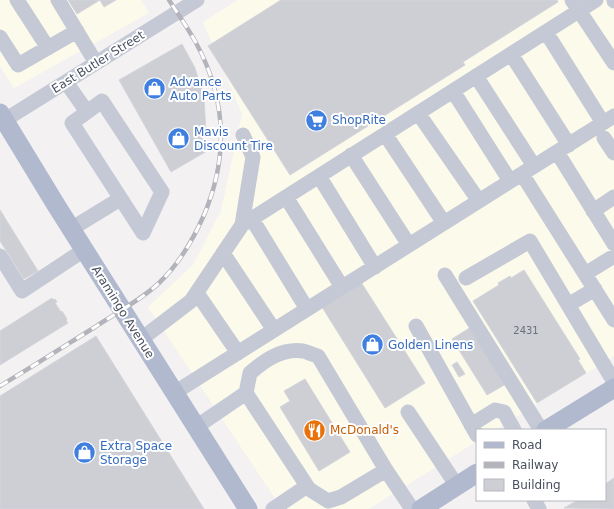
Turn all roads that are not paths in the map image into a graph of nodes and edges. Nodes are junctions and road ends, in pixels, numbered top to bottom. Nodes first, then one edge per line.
1 (17, 0) edge
2 (58, 0) edge
3 (197, 0) edge
4 (596, 0) edge
5 (575, 5) edge
6 (77, 32) junction
7 (546, 32) junction
8 (0, 37) edge
9 (48, 48) junction
10 (511, 54) junction
11 (96, 63) junction
12 (614, 63) edge
13 (476, 76) junction
14 (66, 82) junction
15 (453, 91) junction
16 (87, 112) junction
17 (418, 113) junction
18 (2, 119) edge
19 (609, 120) edge
20 (385, 134) junction
21 (243, 135) dead end
22 (604, 138) dead end
23 (563, 148) junction
24 (614, 153) edge
25 (352, 155) junction
26 (522, 174) junction
27 (319, 176) junction
28 (286, 197) junction
29 (614, 197) edge
30 (120, 199) junction
31 (479, 201) junction
32 (593, 210) junction
33 (247, 222) junction
34 (444, 223) junction
35 (71, 229) junction
36 (614, 244) edge
37 (409, 245) junction
38 (84, 250) junction
39 (223, 253) junction
40 (0, 256) edge
41 (614, 256) edge
42 (375, 267) junction
43 (585, 274) junction
44 (444, 275) dead end
45 (466, 278) dead end
46 (342, 287) junction
47 (595, 290) junction
48 (197, 293) junction
49 (568, 306) junction
50 (307, 309) junction
51 (614, 320) edge
52 (416, 326) dead end
53 (274, 330) junction
54 (140, 340) junction
55 (238, 352) junction
56 (614, 382) edge
57 (614, 388) edge
58 (174, 393) junction
59 (246, 393) junction
60 (408, 412) dead end
61 (196, 427) junction
62 (513, 429) edge
63 (540, 429) edge
64 (548, 429) edge
65 (474, 430) edge
66 (386, 470) junction
67 (476, 474) edge
68 (307, 486) junction
69 (457, 486) junction
70 (248, 509) edge
71 (273, 509) edge
72 (412, 509) edge
73 (421, 509) edge

1 - 9 street
2 - 6 street
3 - 11 street, East Butler Street
4 - 5 street
5 - 7 street
5 - 12 street
6 - 9 street
6 - 11 street
7 - 10 street
7 - 19 street
8 - 9 street
10 - 13 street
10 - 23 street
11 - 14 street, East Butler Street
13 - 15 street
13 - 26 street
14 - 16 street
14 - 18 street, East Butler Street
15 - 17 street
15 - 26 street
16 - 30 street
16 - 30 street
17 - 20 street
17 - 31 street
18 - 35 main road, Aramingo Avenue
19 - 23 street
20 - 25 street
20 - 34 street
21 - 33 street
22 - 24 street
23 - 26 street
23 - 32 street
25 - 27 street
25 - 37 street
26 - 31 street
26 - 43 street
27 - 28 street
27 - 42 street
28 - 33 street
28 - 46 street
29 - 32 street
30 - 35 street
31 - 34 street
32 - 36 street
33 - 39 street
33 - 50 street
34 - 37 street
35 - 38 main road, Aramingo Avenue
37 - 42 street
38 - 40 street
38 - 54 main road, Aramingo Avenue
39 - 48 street
39 - 53 street
41 - 43 street
42 - 46 street
43 - 47 street
44 - 63 street
45 - 49 street
46 - 50 street
47 - 49 street
47 - 51 street
48 - 54 street
48 - 55 street
49 - 56 street
50 - 53 street
52 - 65 street
53 - 55 street
54 - 58 main road, Aramingo Avenue
55 - 58 street
57 - 64 main road
58 - 61 main road, Aramingo Avenue
59 - 61 street
59 - 66 street
59 - 68 street
60 - 69 street
61 - 70 main road, Aramingo Avenue
62 - 65 street
66 - 68 street
66 - 72 street
67 - 69 main road
68 - 71 street
69 - 73 main road

